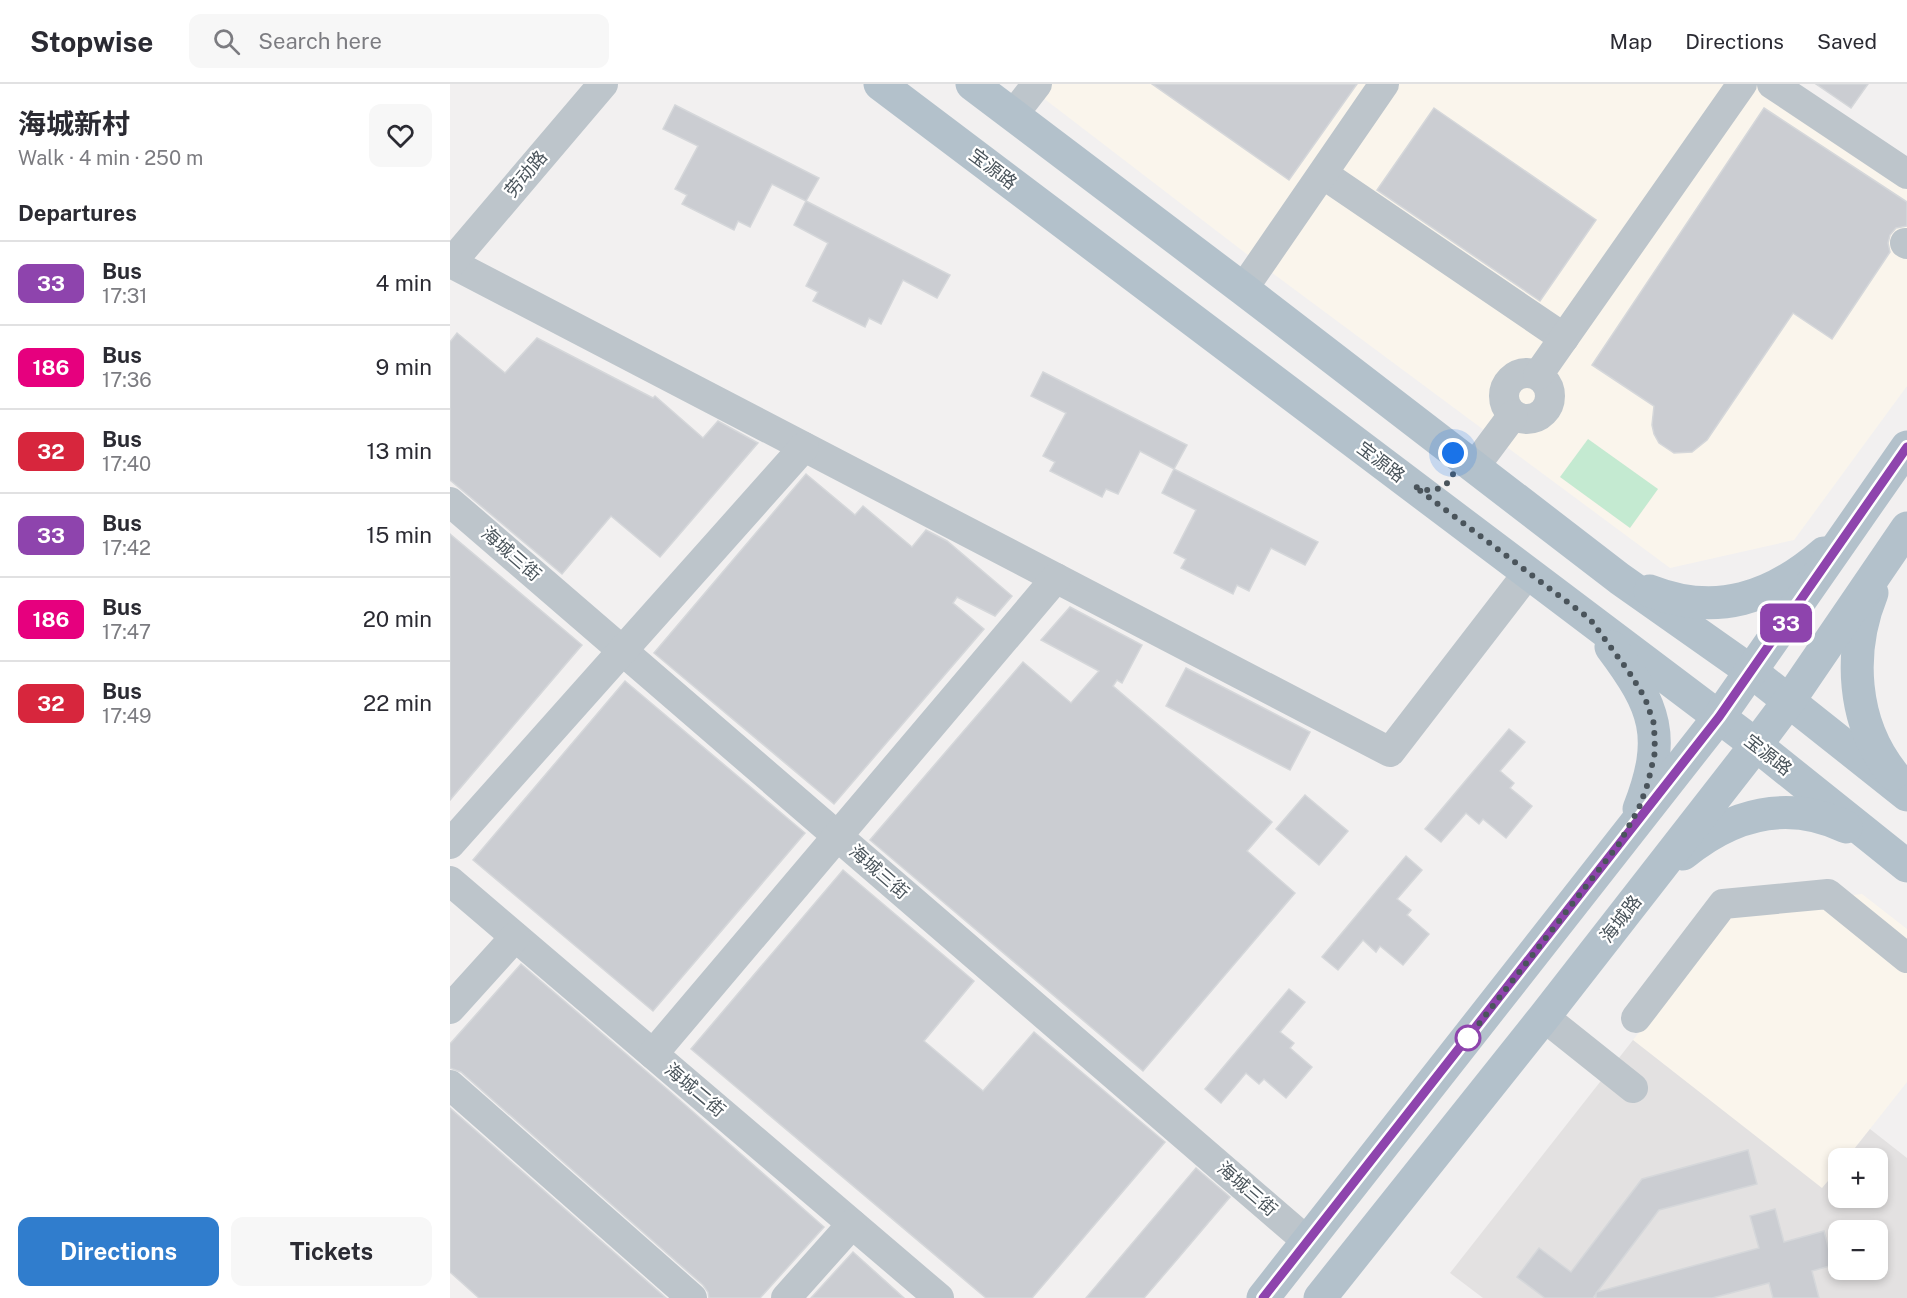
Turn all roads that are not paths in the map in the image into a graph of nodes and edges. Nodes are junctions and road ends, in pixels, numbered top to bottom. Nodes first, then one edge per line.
1 (603, 84) edge
2 (880, 84) edge
3 (972, 84) edge
4 (1037, 84) edge
5 (1384, 84) edge
6 (1742, 84) edge
7 (1777, 85) edge
8 (1013, 115) junction
9 (1323, 174) junction
10 (1907, 174) edge
11 (451, 263) edge
12 (1243, 289) junction
13 (1564, 338) junction
14 (1448, 445) junction
15 (804, 447) junction
16 (1907, 447) edge
17 (1476, 466) junction
18 (1414, 486) junction
19 (450, 502) edge
20 (1907, 528) edge
21 (1848, 532) junction
22 (1886, 559) junction
23 (1528, 573) junction
24 (1056, 578) junction
25 (1620, 579) junction
26 (1590, 619) junction
27 (623, 650) junction
28 (1752, 672) junction
29 (1789, 701) junction
30 (1719, 717) junction
31 (1756, 745) junction
32 (1907, 793) edge
33 (838, 836) junction
34 (1877, 842) junction
35 (450, 844) edge
36 (1619, 844) junction
37 (1907, 866) edge
38 (1651, 880) junction
39 (450, 881) edge
40 (515, 936) junction
41 (1907, 958) edge
42 (450, 1009) edge
43 (1544, 1017) junction
44 (1636, 1018) dead end
45 (653, 1054) junction
46 (450, 1085) edge
47 (1633, 1088) dead end
48 (852, 1224) junction
49 (1308, 1242) junction
50 (692, 1298) edge
51 (786, 1298) edge
52 (939, 1298) edge
53 (1263, 1298) edge
54 (1320, 1298) edge

1 - 11 street, 劳动路
2 - 18 main road, 宝源路
3 - 8 main road
4 - 8 street
5 - 9 street
6 - 13 street
7 - 10 street
8 - 12 main road
9 - 12 street
9 - 13 street
11 - 15 street
12 - 14 main road
13 - 17 street
14 - 17 main road
14 - 18 main road
15 - 24 street
15 - 27 street
16 - 21 main road
17 - 25 main road
18 - 23 main road, 宝源路
19 - 27 street, 海城三街
20 - 22 main road, 海城路
21 - 25 main road
21 - 28 main road
22 - 29 main road, 海城路
22 - 32 main road
23 - 24 street
23 - 26 main road, 宝源路
24 - 33 street
25 - 28 main road
26 - 30 main road, 宝源路
26 - 36 main road
27 - 33 street, 海城三街
27 - 35 street
28 - 29 main road
28 - 30 main road
29 - 31 main road, 海城路
29 - 32 main road
30 - 31 main road, 宝源路
30 - 36 main road
31 - 34 main road, 宝源路
31 - 38 main road, 海城路
33 - 45 street
33 - 49 street, 海城三街
34 - 37 main road, 宝源路
34 - 38 main road
36 - 49 main road
38 - 43 main road, 海城路
39 - 40 street, 海城二街
40 - 42 street
40 - 45 street, 海城二街
41 - 44 street
43 - 47 street
43 - 54 main road, 海城路
45 - 48 street, 海城二街
46 - 50 street
48 - 51 street
48 - 52 street, 海城二街
49 - 53 main road

